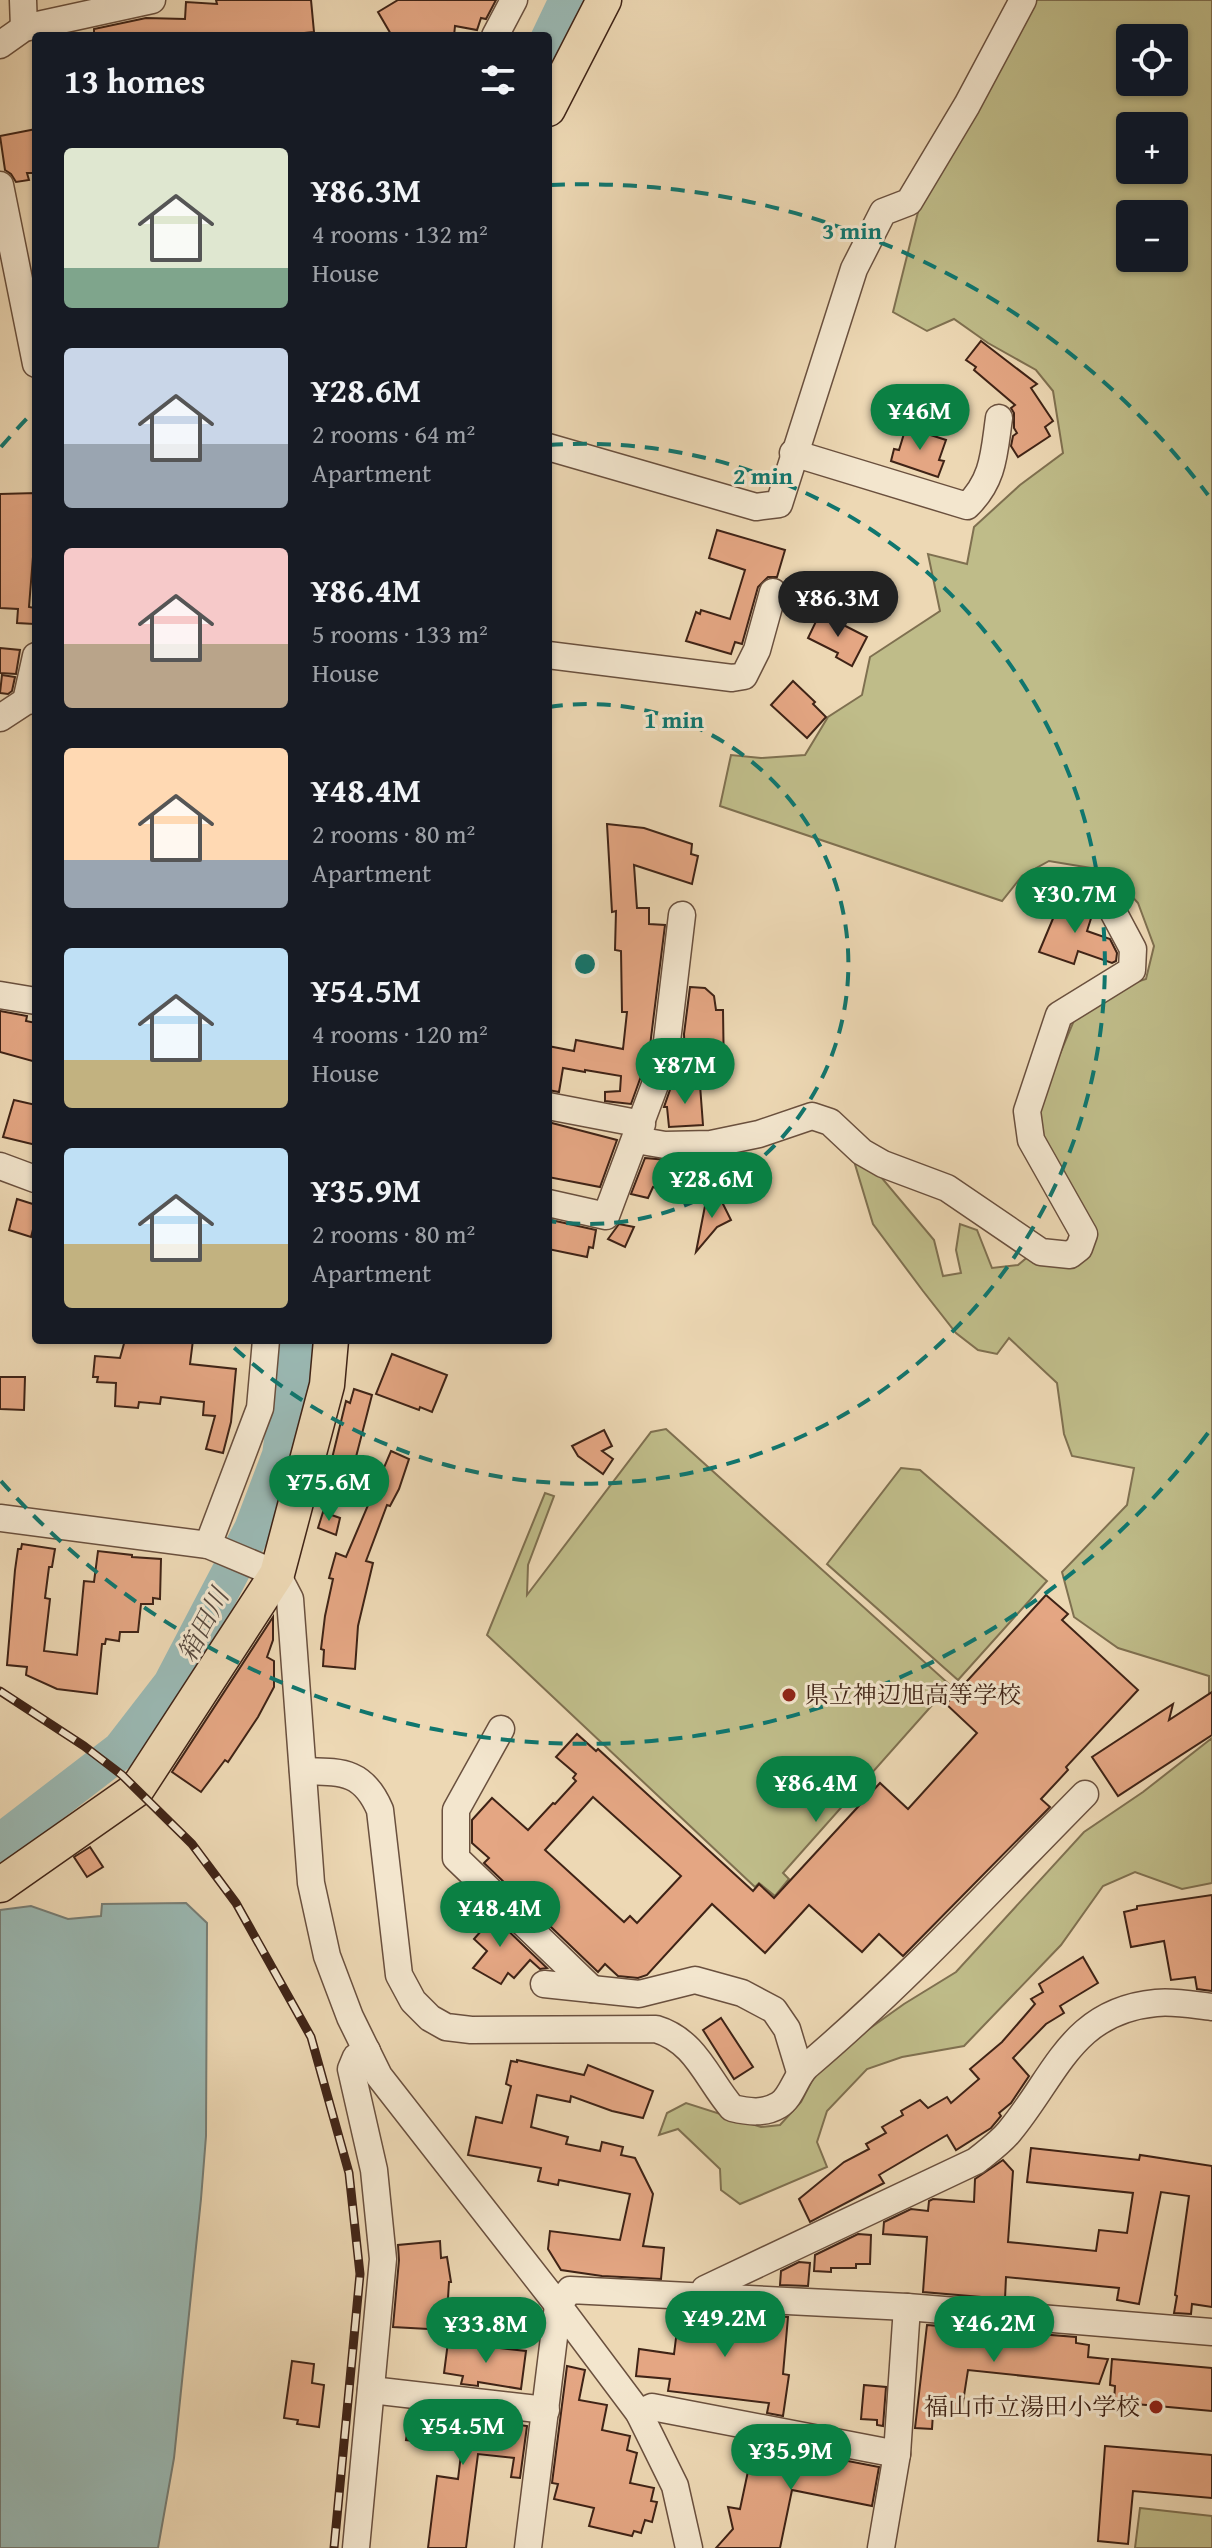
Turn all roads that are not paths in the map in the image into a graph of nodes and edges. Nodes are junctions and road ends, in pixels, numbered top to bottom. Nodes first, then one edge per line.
1 (23, 0) edge
2 (152, 0) edge
3 (514, 0) edge
4 (604, 0) edge
5 (1023, 0) edge
6 (24, 28) junction
7 (497, 32) edge
8 (0, 45) edge
9 (552, 101) edge
10 (0, 185) edge
11 (32, 344) edge
12 (999, 418) dead end
13 (552, 448) edge
14 (793, 453) junction
15 (773, 592) dead end
16 (552, 656) edge
17 (31, 701) edge
18 (0, 718) edge
19 (1109, 904) dead end
20 (682, 915) dead end
21 (0, 995) edge
22 (32, 1000) edge
23 (552, 1107) edge
24 (639, 1132) junction
25 (0, 1166) edge
26 (32, 1178) edge
27 (552, 1204) edge
28 (266, 1344) edge
29 (331, 1344) edge
30 (0, 1518) edge
31 (212, 1546) junction
32 (273, 1571) junction
33 (501, 1729) dead end
34 (303, 1771) junction
35 (1085, 1794) dead end
36 (0, 1885) edge
37 (544, 1984) dead end
38 (592, 1989) junction
39 (1212, 2007) edge
40 (367, 2051) junction
41 (800, 2072) junction
42 (704, 2295) junction
43 (558, 2305) junction
44 (907, 2307) junction
45 (1212, 2332) edge
46 (371, 2390) junction
47 (546, 2410) junction
48 (639, 2413) junction
49 (897, 2454) junction
50 (356, 2548) edge
51 (528, 2548) edge
52 (689, 2548) edge
53 (881, 2548) edge

1 - 6 street
2 - 6 street
3 - 7 street
4 - 9 main road
5 - 14 street
6 - 8 street
10 - 11 street
12 - 14 street
13 - 14 street
15 - 16 street
17 - 18 street
19 - 24 street
20 - 24 street
21 - 22 street
23 - 24 street
24 - 27 street
25 - 26 street
28 - 31 street
29 - 32 main road
30 - 31 street
31 - 32 street
32 - 34 street
32 - 36 main road
33 - 38 street
34 - 40 street
34 - 41 street
35 - 41 street
37 - 38 street
38 - 41 street
39 - 42 street
40 - 43 street
40 - 46 street
42 - 43 street
42 - 44 street
43 - 47 street
43 - 48 street
44 - 45 street
44 - 49 street
46 - 47 street
46 - 50 street
47 - 51 street
48 - 49 street
48 - 52 street
49 - 53 street

